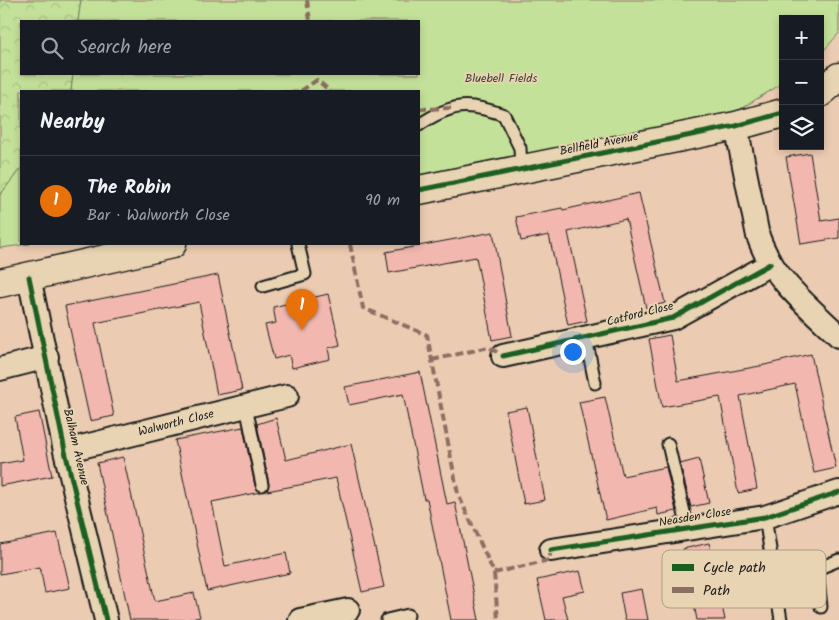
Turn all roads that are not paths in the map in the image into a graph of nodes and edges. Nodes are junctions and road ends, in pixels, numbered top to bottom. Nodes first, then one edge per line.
1 (839, 77) edge
2 (824, 90) edge
3 (779, 113) edge
4 (420, 124) edge
5 (736, 126) junction
6 (521, 169) junction
7 (420, 190) edge
8 (168, 245) edge
9 (298, 245) edge
10 (770, 264) junction
11 (29, 277) junction
12 (0, 283) edge
13 (263, 286) dead end
14 (836, 328) edge
15 (586, 338) junction
16 (503, 356) dead end
17 (47, 358) junction
18 (0, 369) edge
19 (595, 383) dead end
20 (287, 396) dead end
21 (246, 406) junction
22 (668, 444) dead end
23 (65, 451) junction
24 (262, 485) dead end
25 (839, 492) edge
26 (765, 517) junction
27 (688, 528) junction
28 (551, 550) dead end
29 (770, 550) edge
30 (839, 560) edge
31 (826, 565) edge
32 (334, 615) edge
33 (408, 615) dead end
34 (106, 620) edge
35 (300, 620) edge
36 (388, 620) edge

1 - 2 street
3 - 5 street, Bellfield Avenue
4 - 6 lane
5 - 6 street, Bellfield Avenue
5 - 10 street
6 - 7 street, Bellfield Avenue
8 - 11 street
9 - 13 lane
10 - 14 street
10 - 15 street, Catford Close
11 - 12 street
11 - 17 street, Balham Avenue
15 - 16 street, Catford Close
15 - 19 lane
17 - 18 street
17 - 23 street, Balham Avenue
20 - 21 street, Walworth Close
21 - 23 street, Walworth Close
21 - 24 lane
22 - 27 lane
23 - 34 street, Balham Avenue
25 - 26 street, Neasden Close
26 - 27 street, Neasden Close
26 - 29 lane
27 - 28 street, Neasden Close
30 - 31 lane
32 - 35 street
33 - 36 lane

